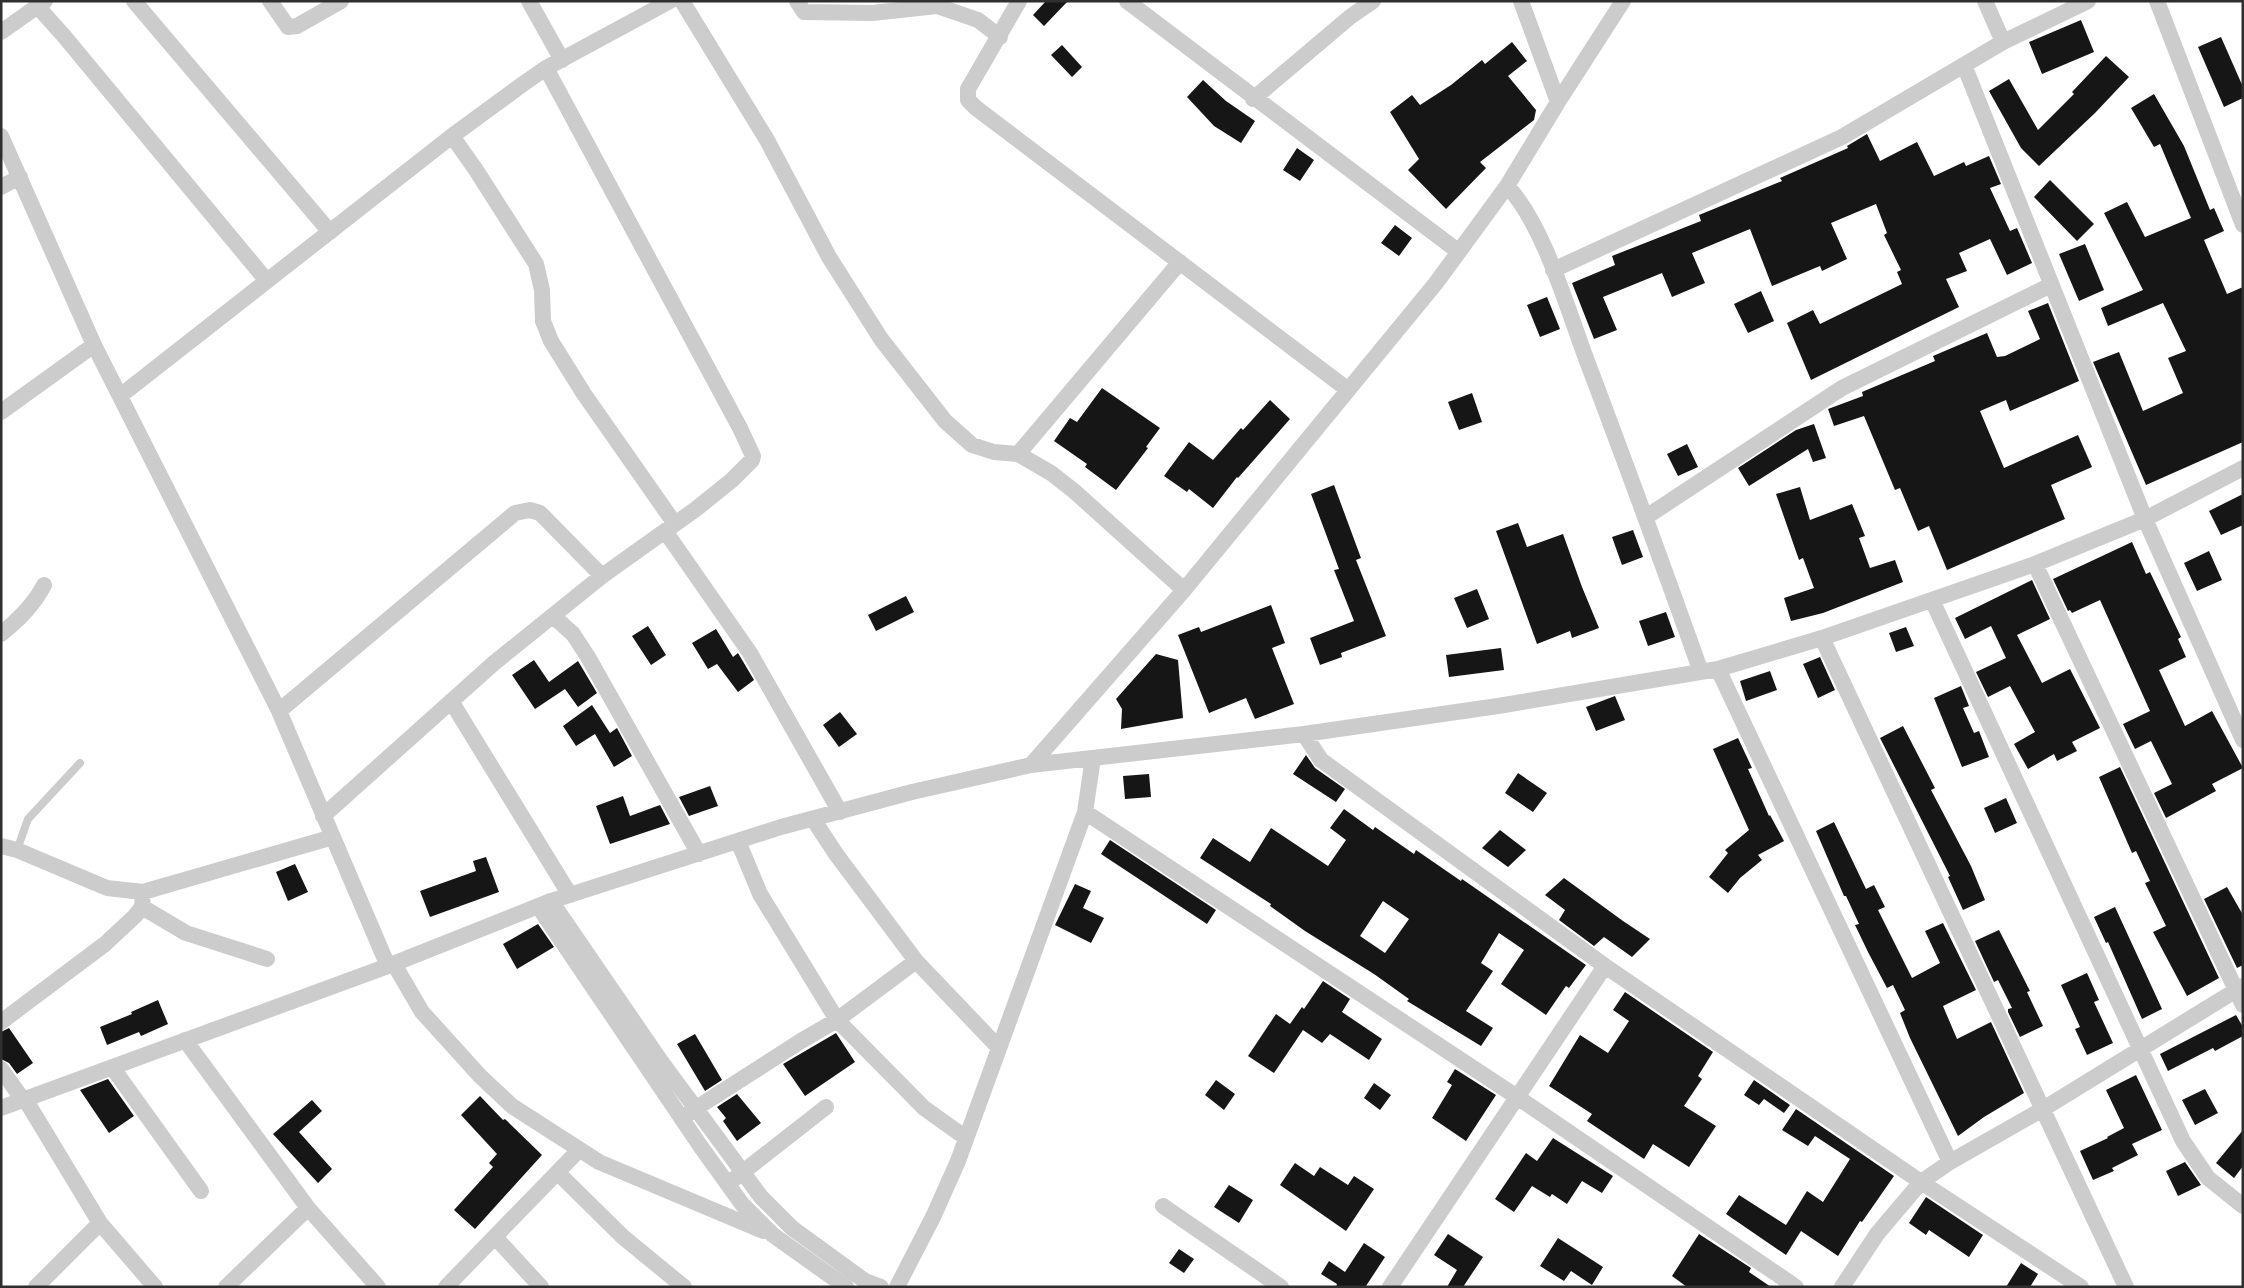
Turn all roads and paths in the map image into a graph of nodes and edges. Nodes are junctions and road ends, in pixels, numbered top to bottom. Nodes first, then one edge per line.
1 (134, 1) edge
2 (270, 1) edge
3 (341, 1) edge
4 (529, 1) edge
5 (670, 1) edge
6 (682, 1) edge
7 (797, 1) edge
8 (1019, 1) edge
9 (1127, 1) edge
10 (1373, 1) edge
11 (1521, 1) edge
12 (1623, 1) edge
13 (1985, 1) edge
14 (2088, 1) edge
15 (2157, 1) edge
16 (41, 4) edge
17 (1, 32) edge
18 (1000, 36) junction
19 (2003, 42) junction
20 (562, 60) junction
21 (1964, 64) junction
22 (546, 68) junction
23 (1253, 99) junction
24 (1558, 102) junction
25 (1, 136) edge
26 (452, 136) junction
27 (20, 178) junction
28 (1507, 186) junction
29 (1, 188) edge
30 (2243, 225) edge
31 (330, 232) junction
32 (1459, 252) junction
33 (1180, 262) junction
34 (1554, 270) junction
35 (267, 281) junction
36 (2051, 285) junction
37 (94, 345) junction
38 (1347, 389) junction
39 (120, 396) junction
40 (1, 412) edge
41 (1018, 454) junction
42 (2242, 469) edge
43 (1646, 517) junction
44 (2145, 519) junction
45 (670, 528) junction
46 (2035, 564) junction
47 (602, 576) junction
48 (44, 585) dead end
49 (1184, 590) junction
50 (1932, 600) junction
51 (553, 616) junction
52 (1, 634) edge
53 (1822, 638) junction
54 (1718, 669) junction
55 (1701, 672) junction
56 (451, 702) junction
57 (280, 711) junction
58 (1304, 734) junction
59 (2243, 740) edge
60 (1092, 758) junction
61 (80, 763) dead end
62 (1031, 766) junction
63 (840, 812) junction
64 (1086, 812) junction
65 (323, 816) junction
66 (813, 819) junction
67 (332, 837) junction
68 (738, 841) junction
69 (1, 846) edge
70 (17, 850) junction
71 (699, 854) junction
72 (570, 895) junction
73 (143, 899) junction
74 (545, 903) junction
75 (266, 959) dead end
76 (916, 961) junction
77 (391, 965) junction
78 (1605, 966) junction
79 (2241, 994) edge
80 (837, 1020) junction
81 (1, 1022) edge
82 (185, 1040) junction
83 (999, 1048) junction
84 (2139, 1049) junction
85 (112, 1068) junction
86 (1, 1069) edge
87 (1517, 1097) junction
88 (24, 1100) junction
89 (826, 1107) dead end
90 (1, 1108) edge
91 (695, 1109) junction
92 (2043, 1109) junction
93 (681, 1118) junction
94 (966, 1138) junction
95 (579, 1150) junction
96 (1950, 1162) junction
97 (558, 1173) junction
98 (742, 1174) junction
99 (1922, 1182) junction
100 (728, 1184) junction
101 (201, 1191) dead end
102 (1163, 1206) dead end
103 (2243, 1206) edge
104 (308, 1208) junction
105 (100, 1223) junction
106 (773, 1235) junction
107 (495, 1237) junction
108 (862, 1284) edge
109 (36, 1287) edge
110 (156, 1287) edge
111 (226, 1287) edge
112 (378, 1287) edge
113 (446, 1287) edge
114 (541, 1287) edge
115 (684, 1287) edge
116 (846, 1287) edge
117 (881, 1287) edge
118 (897, 1287) edge
119 (1281, 1287) edge
120 (1390, 1287) edge
121 (1796, 1287) edge
122 (1842, 1287) edge
123 (2081, 1287) edge
124 (2126, 1287) edge

1 - 31 street
2 - 3 street
4 - 20 street
5 - 20 street
6 - 41 street
7 - 18 street
8 - 18 street
9 - 23 street
10 - 23 street
11 - 24 street
12 - 24 street
13 - 19 street
14 - 19 street
15 - 30 street
16 - 17 street
16 - 35 street
18 - 33 street
19 - 21 street
20 - 22 street
21 - 34 street
21 - 36 street
22 - 26 street
22 - 45 street
23 - 32 street
24 - 28 street
25 - 27 street
26 - 31 street
26 - 45 street
27 - 29 street
27 - 37 street
28 - 32 street
28 - 34 street
31 - 35 street
32 - 38 street
33 - 38 street
33 - 41 street
34 - 43 street
35 - 39 street
36 - 43 street
36 - 44 street
37 - 39 street
37 - 40 street
38 - 49 street
39 - 57 street
41 - 49 street
42 - 44 street
43 - 55 street
44 - 46 street
44 - 59 street
45 - 47 street
45 - 63 street
46 - 50 street
46 - 79 street
47 - 51 street
47 - 57 street
48 - 52 street
49 - 62 street
50 - 53 street
50 - 84 street
51 - 56 street
51 - 71 street
53 - 54 street
53 - 92 street
54 - 55 street
54 - 96 street
55 - 58 street
56 - 65 street
56 - 72 street
57 - 65 street
58 - 60 street
58 - 78 street
60 - 62 street
60 - 64 street
61 - 70 lane
62 - 63 street
63 - 66 street
64 - 83 street
64 - 87 street
65 - 67 street
66 - 68 street
66 - 76 street
67 - 73 street
67 - 77 street
68 - 71 street
68 - 80 street
69 - 70 street
70 - 73 street
71 - 72 street
72 - 74 street
73 - 75 street
73 - 81 street
74 - 77 street
74 - 91 street
74 - 93 street
76 - 80 street
76 - 83 street
77 - 82 street
77 - 95 street
78 - 87 street
78 - 99 street
79 - 84 street
80 - 91 street
80 - 94 street
82 - 85 street
82 - 104 street
83 - 94 street
84 - 92 street
84 - 103 street
85 - 88 street
85 - 101 street
86 - 88 street
87 - 120 street
87 - 121 street
88 - 90 street
88 - 105 street
89 - 98 street
91 - 93 street
91 - 98 street
92 - 96 street
92 - 124 street
93 - 100 street
94 - 118 street
95 - 97 street
95 - 106 street
96 - 99 street
97 - 107 street
97 - 115 street
98 - 100 street
98 - 108 street
99 - 122 street
99 - 123 street
100 - 106 street
102 - 119 street
104 - 111 street
104 - 112 street
105 - 109 street
105 - 110 street
106 - 116 street
107 - 113 street
107 - 114 street
108 - 117 street

